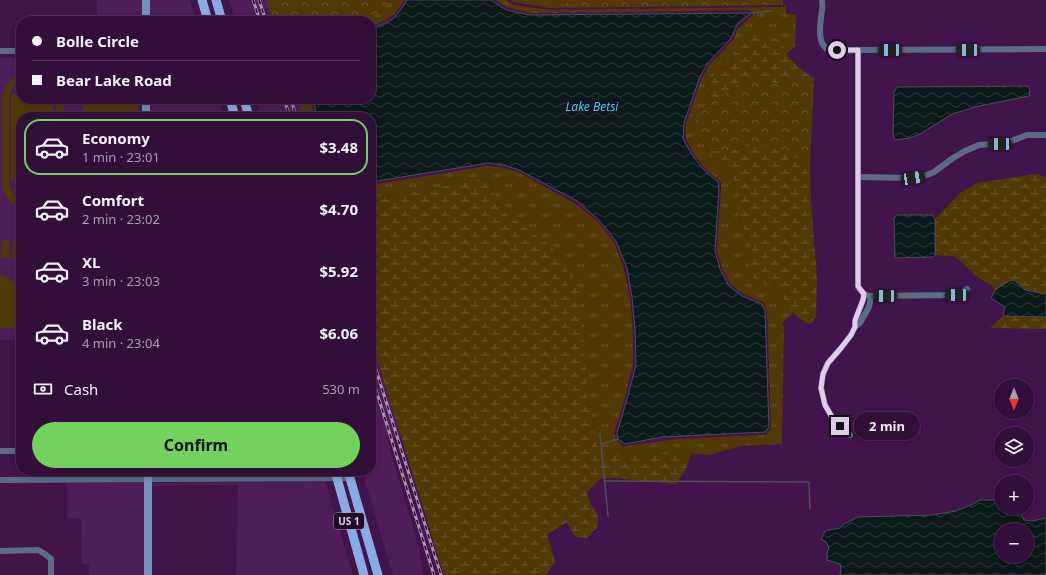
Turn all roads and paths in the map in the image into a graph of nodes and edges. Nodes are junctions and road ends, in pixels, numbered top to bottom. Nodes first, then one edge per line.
1 (146, 0) edge
2 (202, 0) edge
3 (216, 0) edge
4 (822, 0) edge
5 (146, 16) edge
6 (207, 16) edge
7 (221, 16) edge
8 (1046, 49) edge
9 (858, 50) junction
10 (0, 51) edge
11 (16, 51) edge
12 (1046, 135) edge
13 (858, 177) junction
14 (967, 289) dead end
15 (864, 294) junction
16 (871, 296) junction
17 (855, 327) junction
18 (850, 435) dead end
19 (0, 451) edge
20 (16, 451) edge
21 (148, 476) edge
22 (273, 476) edge
23 (337, 476) edge
24 (350, 476) edge
25 (0, 480) edge
26 (148, 480) junction
27 (0, 551) edge
28 (51, 575) edge
29 (148, 575) edge
30 (364, 575) edge
31 (378, 575) edge

1 - 5 street
2 - 6 main road
3 - 7 main road
4 - 9 street
8 - 9 street
9 - 13 street
10 - 11 street
12 - 13 street
13 - 15 street
14 - 16 street
15 - 16 street
15 - 17 street
16 - 17 street
17 - 18 street
19 - 20 street
21 - 26 street
22 - 26 street
23 - 30 main road, US 1
24 - 31 main road, US 1
25 - 26 street
26 - 29 street
27 - 28 street

